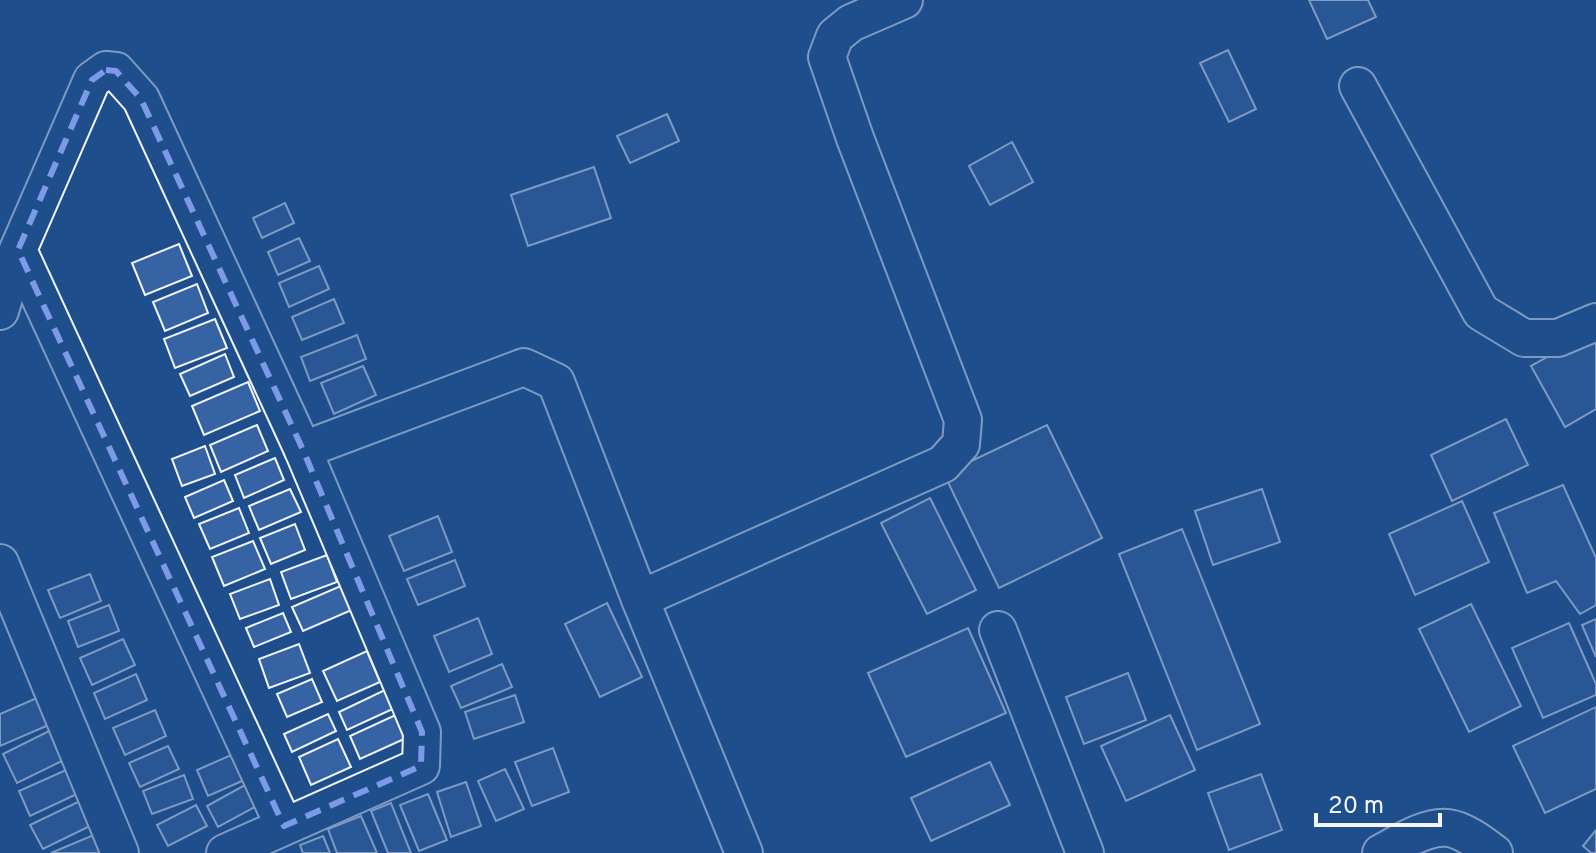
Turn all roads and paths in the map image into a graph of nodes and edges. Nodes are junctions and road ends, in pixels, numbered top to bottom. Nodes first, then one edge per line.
1 (904, 0) edge
2 (1358, 86) dead end
3 (18, 250) junction
4 (0, 311) edge
5 (1596, 322) edge
6 (303, 450) junction
7 (0, 563) edge
8 (640, 599) junction
9 (998, 630) dead end
10 (284, 826) junction
11 (120, 853) edge
12 (225, 853) edge
13 (744, 853) edge
14 (1085, 853) edge
15 (1381, 853) edge
16 (1494, 853) edge

1 - 8 street
2 - 5 street
3 - 4 street
3 - 6 street
3 - 10 street
6 - 8 street
6 - 10 street
7 - 11 street
8 - 13 street
9 - 14 street
10 - 12 street
15 - 16 street

